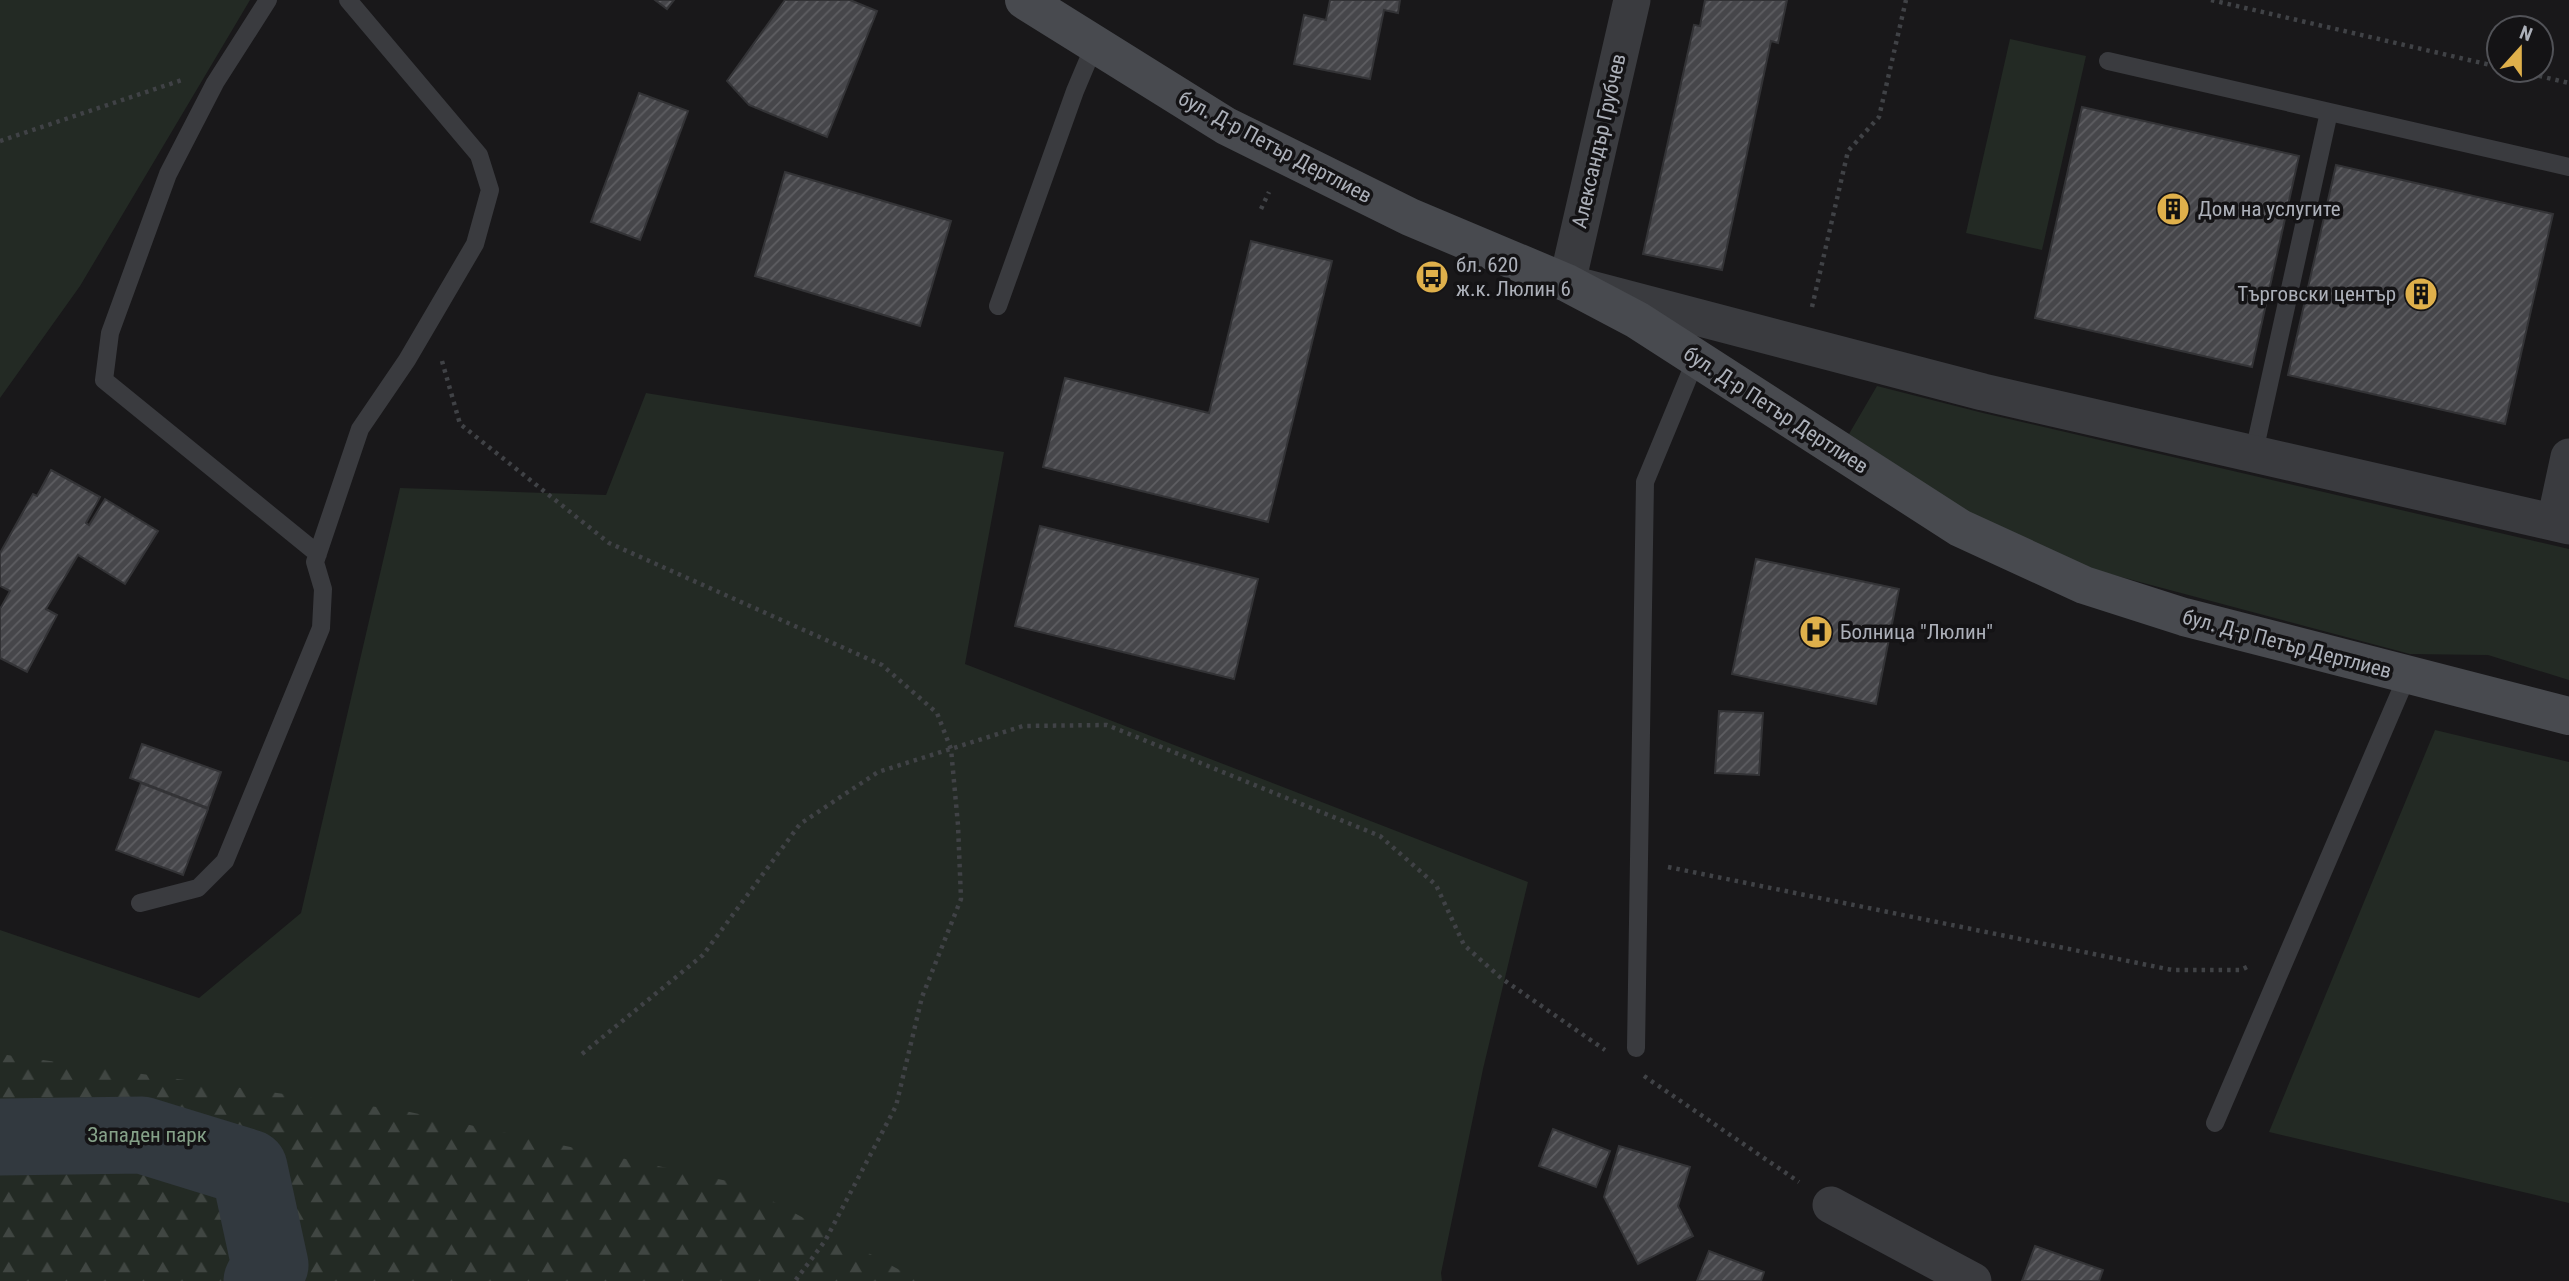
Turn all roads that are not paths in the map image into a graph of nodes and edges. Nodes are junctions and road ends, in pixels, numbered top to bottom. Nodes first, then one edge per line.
1 (268, 0) edge
2 (348, 0) edge
3 (1024, 0) edge
4 (1632, 0) edge
5 (1094, 46) junction
6 (2108, 61) dead end
7 (2329, 112) junction
8 (2569, 167) edge
9 (1567, 283) junction
10 (998, 306) dead end
11 (1696, 359) junction
12 (2254, 452) junction
13 (2569, 457) edge
14 (2562, 524) edge
15 (318, 554) junction
16 (2407, 676) junction
17 (2569, 716) edge
18 (140, 903) dead end
19 (1636, 1048) dead end
20 (2216, 1123) dead end
21 (1831, 1205) road end
22 (1973, 1281) edge

1 - 15 lane
2 - 15 lane
3 - 5 main road, бул. Д-р Петър Дертлиев
4 - 9 street, Александър Грубчев
5 - 9 main road, бул. Д-р Петър Дертлиев
5 - 10 lane
6 - 7 lane
7 - 8 lane
7 - 12 lane
9 - 11 main road, бул. Д-р Петър Дертлиев
9 - 12 street
11 - 16 main road, бул. Д-р Петър Дертлиев
11 - 19 lane
12 - 14 street
13 - 14 street
15 - 18 lane
16 - 17 main road, бул. Д-р Петър Дертлиев
16 - 20 lane
21 - 22 street

